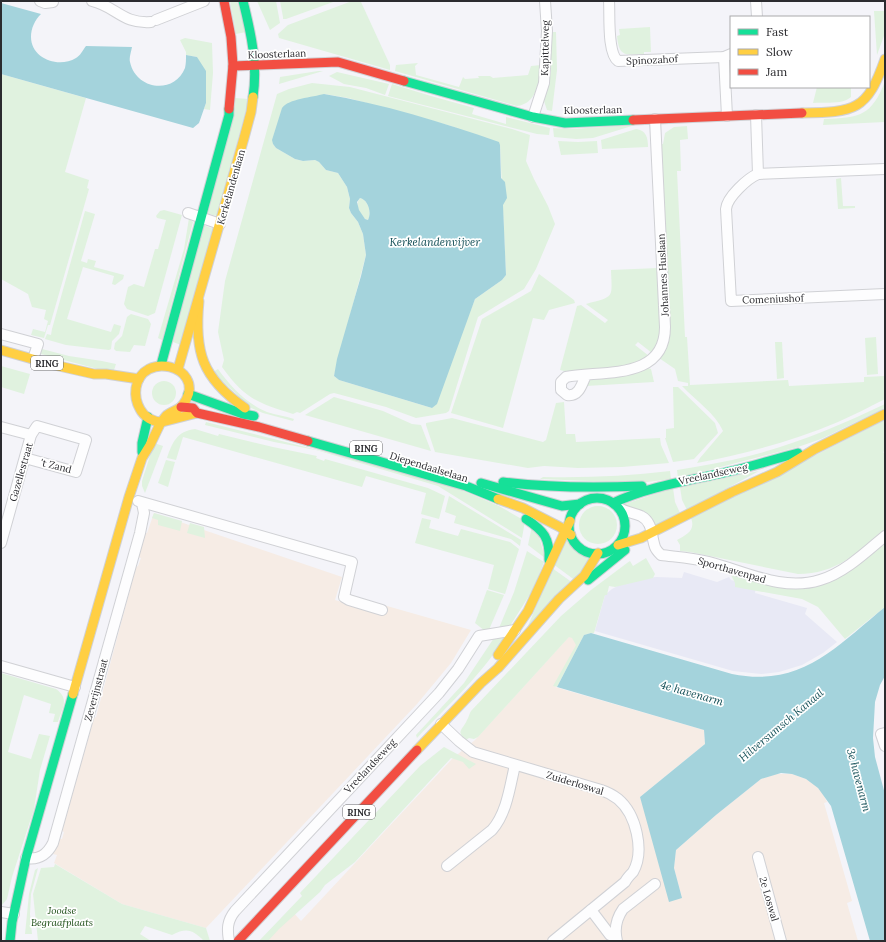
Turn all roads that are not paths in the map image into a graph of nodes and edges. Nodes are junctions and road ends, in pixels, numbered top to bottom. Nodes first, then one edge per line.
1 (40, 1) edge
2 (58, 1) edge
3 (92, 1) edge
4 (204, 1) edge
5 (224, 1) edge
6 (243, 1) edge
7 (545, 1) edge
8 (610, 1) edge
9 (756, 1) edge
10 (757, 16) edge
11 (728, 56) edge
12 (885, 59) edge
13 (233, 66) junction
14 (255, 66) junction
15 (756, 115) junction
16 (727, 116) junction
17 (533, 117) junction
18 (655, 119) junction
19 (885, 169) edge
20 (758, 174) junction
21 (188, 213) dead end
22 (201, 217) junction
23 (220, 224) junction
24 (885, 294) edge
25 (199, 300) junction
26 (1, 334) edge
27 (1, 350) edge
28 (33, 359) junction
29 (161, 365) junction
30 (178, 369) junction
31 (94, 374) junction
32 (586, 375) dead end
33 (138, 380) junction
34 (115, 384) dead end
35 (131, 391) junction
36 (188, 394) junction
37 (144, 397) junction
38 (181, 407) junction
39 (197, 413) junction
40 (885, 414) edge
41 (148, 417) junction
42 (164, 418) junction
43 (37, 426) joint
44 (1, 427) edge
45 (31, 435) junction
46 (363, 447) dead end
47 (815, 449) junction
48 (25, 458) junction
49 (142, 458) junction
50 (474, 480) junction
51 (655, 486) junction
52 (129, 497) junction
53 (499, 500) junction
54 (142, 503) junction
55 (580, 504) junction
56 (616, 506) junction
57 (568, 532) junction
58 (653, 532) junction
59 (885, 536) edge
60 (641, 538) junction
61 (1, 543) edge
62 (618, 545) junction
63 (658, 552) junction
64 (598, 554) junction
65 (548, 563) junction
66 (382, 610) dead end
67 (549, 611) junction
68 (515, 630) junction
69 (1, 666) edge
70 (481, 683) junction
71 (75, 687) junction
72 (441, 724) junction
73 (885, 733) edge
74 (885, 746) edge
75 (515, 765) junction
76 (758, 857) dead end
77 (26, 858) junction
78 (447, 866) dead end
79 (655, 884) dead end
80 (591, 910) junction
81 (1, 912) edge
82 (14, 914) junction
83 (617, 939) edge
84 (10, 941) edge
85 (229, 941) edge
86 (238, 941) edge
87 (553, 941) edge
88 (781, 941) edge

1 - 2 street
3 - 4 street
5 - 13 main road, Kerkelandenlaan
6 - 14 main road, Kerkelandenlaan
7 - 17 street, Kapittelweg
8 - 11 street, Spinozahof
9 - 10 street
11 - 16 street, Spinozahof
12 - 15 main road, Kloosterlaan
13 - 14 main road, Kloosterlaan
13 - 22 main road, Kerkelandenlaan
14 - 17 main road, Kloosterlaan
14 - 23 main road, Kerkelandenlaan
15 - 16 main road, Kloosterlaan
15 - 20 street
16 - 18 main road, Kloosterlaan
17 - 18 main road, Kloosterlaan
18 - 32 street, Johannes Huslaan
19 - 20 street
20 - 24 street, Comeniushof
21 - 22 street
22 - 23 street
22 - 29 main road, Kerkelandenlaan
23 - 25 main road, Kerkelandenlaan
25 - 30 main road, Kerkelandenlaan
25 - 36 main road
26 - 28 street
27 - 28 main road, RING
28 - 31 main road, RING
29 - 30 main road
29 - 33 main road
29 - 37 main road
30 - 36 main road
31 - 33 main road, RING
31 - 34 main road, RING
33 - 35 main road
35 - 37 main road
35 - 41 main road
36 - 38 main road
37 - 42 main road
38 - 39 main road, Diependaalselaan / RING
38 - 42 main road
39 - 42 main road, Diependaalselaan / RING
39 - 53 main road, Diependaalselaan / RING
40 - 47 main road, Vreelandseweg
41 - 42 main road
41 - 49 main road, Zeverijnstraat
42 - 49 main road, Zeverijnstraat
43 - 45 street, Gazellestraat
43 - 48 street, 't Zand
44 - 45 street
45 - 48 street, Gazellestraat
46 - 50 main road, Diependaalselaan / RING
47 - 51 main road, Vreelandseweg
47 - 58 main road, Vreelandseweg
48 - 61 street, Gazellestraat
49 - 52 main road, Zeverijnstraat
50 - 51 main road
50 - 55 main road, Diependaalselaan / RING
51 - 56 main road, Vreelandseweg
52 - 54 street
52 - 71 main road, Zeverijnstraat
53 - 57 main road, Diependaalselaan / RING
53 - 65 main road, RING
54 - 66 street
54 - 77 street, Zeverijnstraat
55 - 56 main road, RING
55 - 57 main road, RING
56 - 58 street
56 - 62 main road
57 - 64 main road, RING
57 - 65 main road, RING
58 - 60 main road, Vreelandseweg
58 - 63 street
59 - 63 street, Sporthavenpad
60 - 62 main road, Vreelandseweg
60 - 63 street
60 - 67 main road
62 - 64 main road, Vreelandseweg
64 - 67 main road, RING
65 - 68 main road, RING
67 - 70 main road, RING
68 - 70 main road, RING
68 - 85 street, Vreelandseweg
69 - 71 street
70 - 72 main road, RING
71 - 77 main road, Zeverijnstraat
72 - 75 street, Zuiderloswal
72 - 86 main road, RING
73 - 74 street
75 - 78 street
75 - 80 street, Zuiderloswal
76 - 88 street, 2e Loswal
77 - 82 main road, Zeverijnstraat
79 - 83 street
80 - 83 street
80 - 87 street
81 - 82 street
82 - 84 main road, Zeverijnstraat

